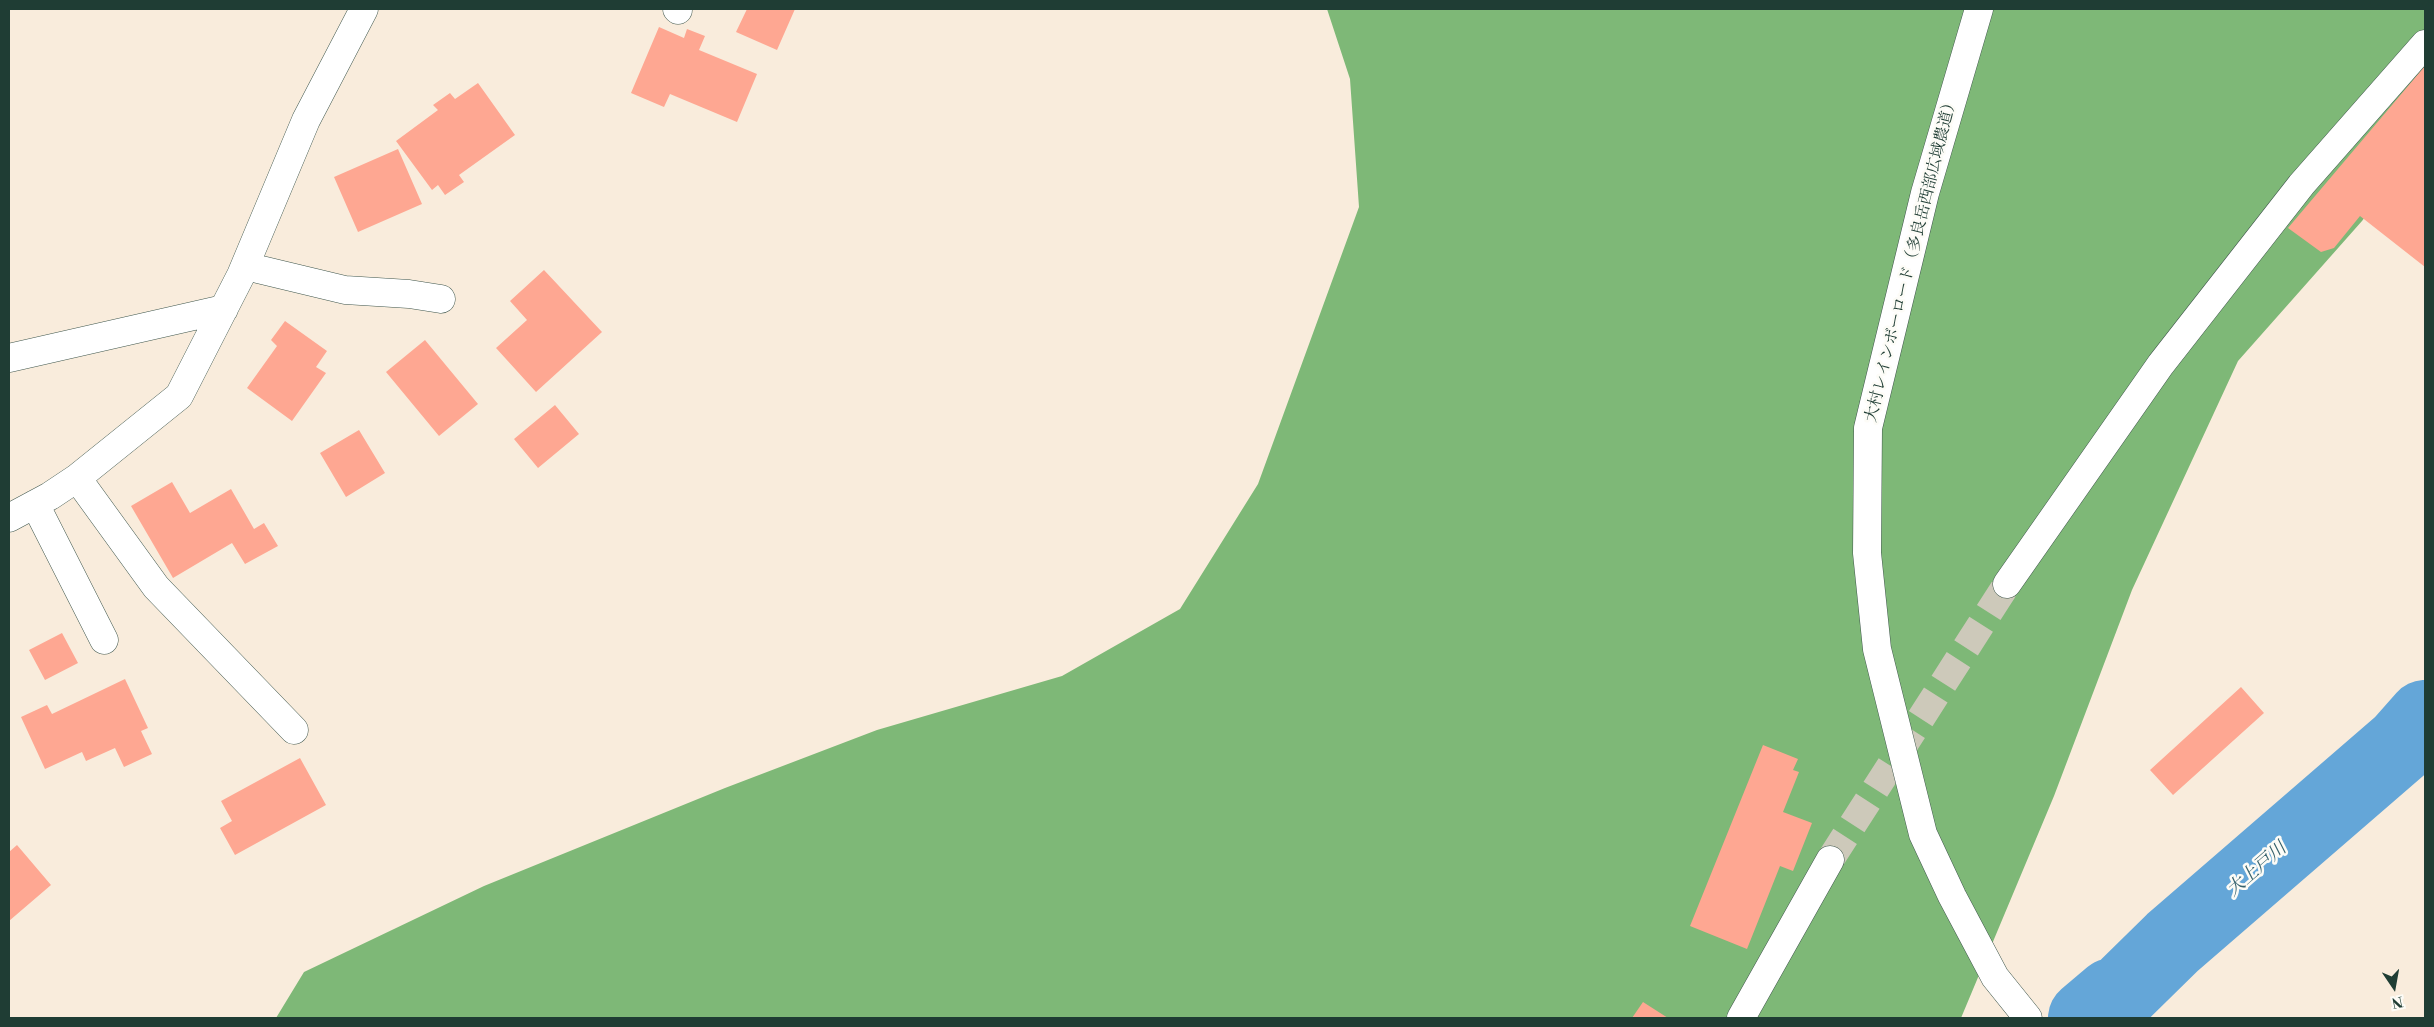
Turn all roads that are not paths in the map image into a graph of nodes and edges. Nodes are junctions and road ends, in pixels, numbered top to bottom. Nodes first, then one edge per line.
1 (364, 9) edge
2 (1979, 9) edge
3 (2425, 44) edge
4 (245, 266) junction
5 (441, 299) dead end
6 (224, 309) junction
7 (9, 358) edge
8 (77, 478) junction
9 (35, 504) junction
10 (9, 518) edge
11 (2007, 584) tunnel mouth
12 (104, 640) dead end
13 (294, 730) dead end
14 (1830, 860) tunnel mouth
15 (1741, 1018) edge
16 (2028, 1018) edge

1 - 4 street
2 - 16 street, 大村レインボーロード（多良岳西部広域農道）
3 - 11 street
4 - 5 street
4 - 6 street
6 - 7 street
6 - 8 street
8 - 9 street
8 - 13 street
9 - 10 street
9 - 12 street
14 - 15 street

